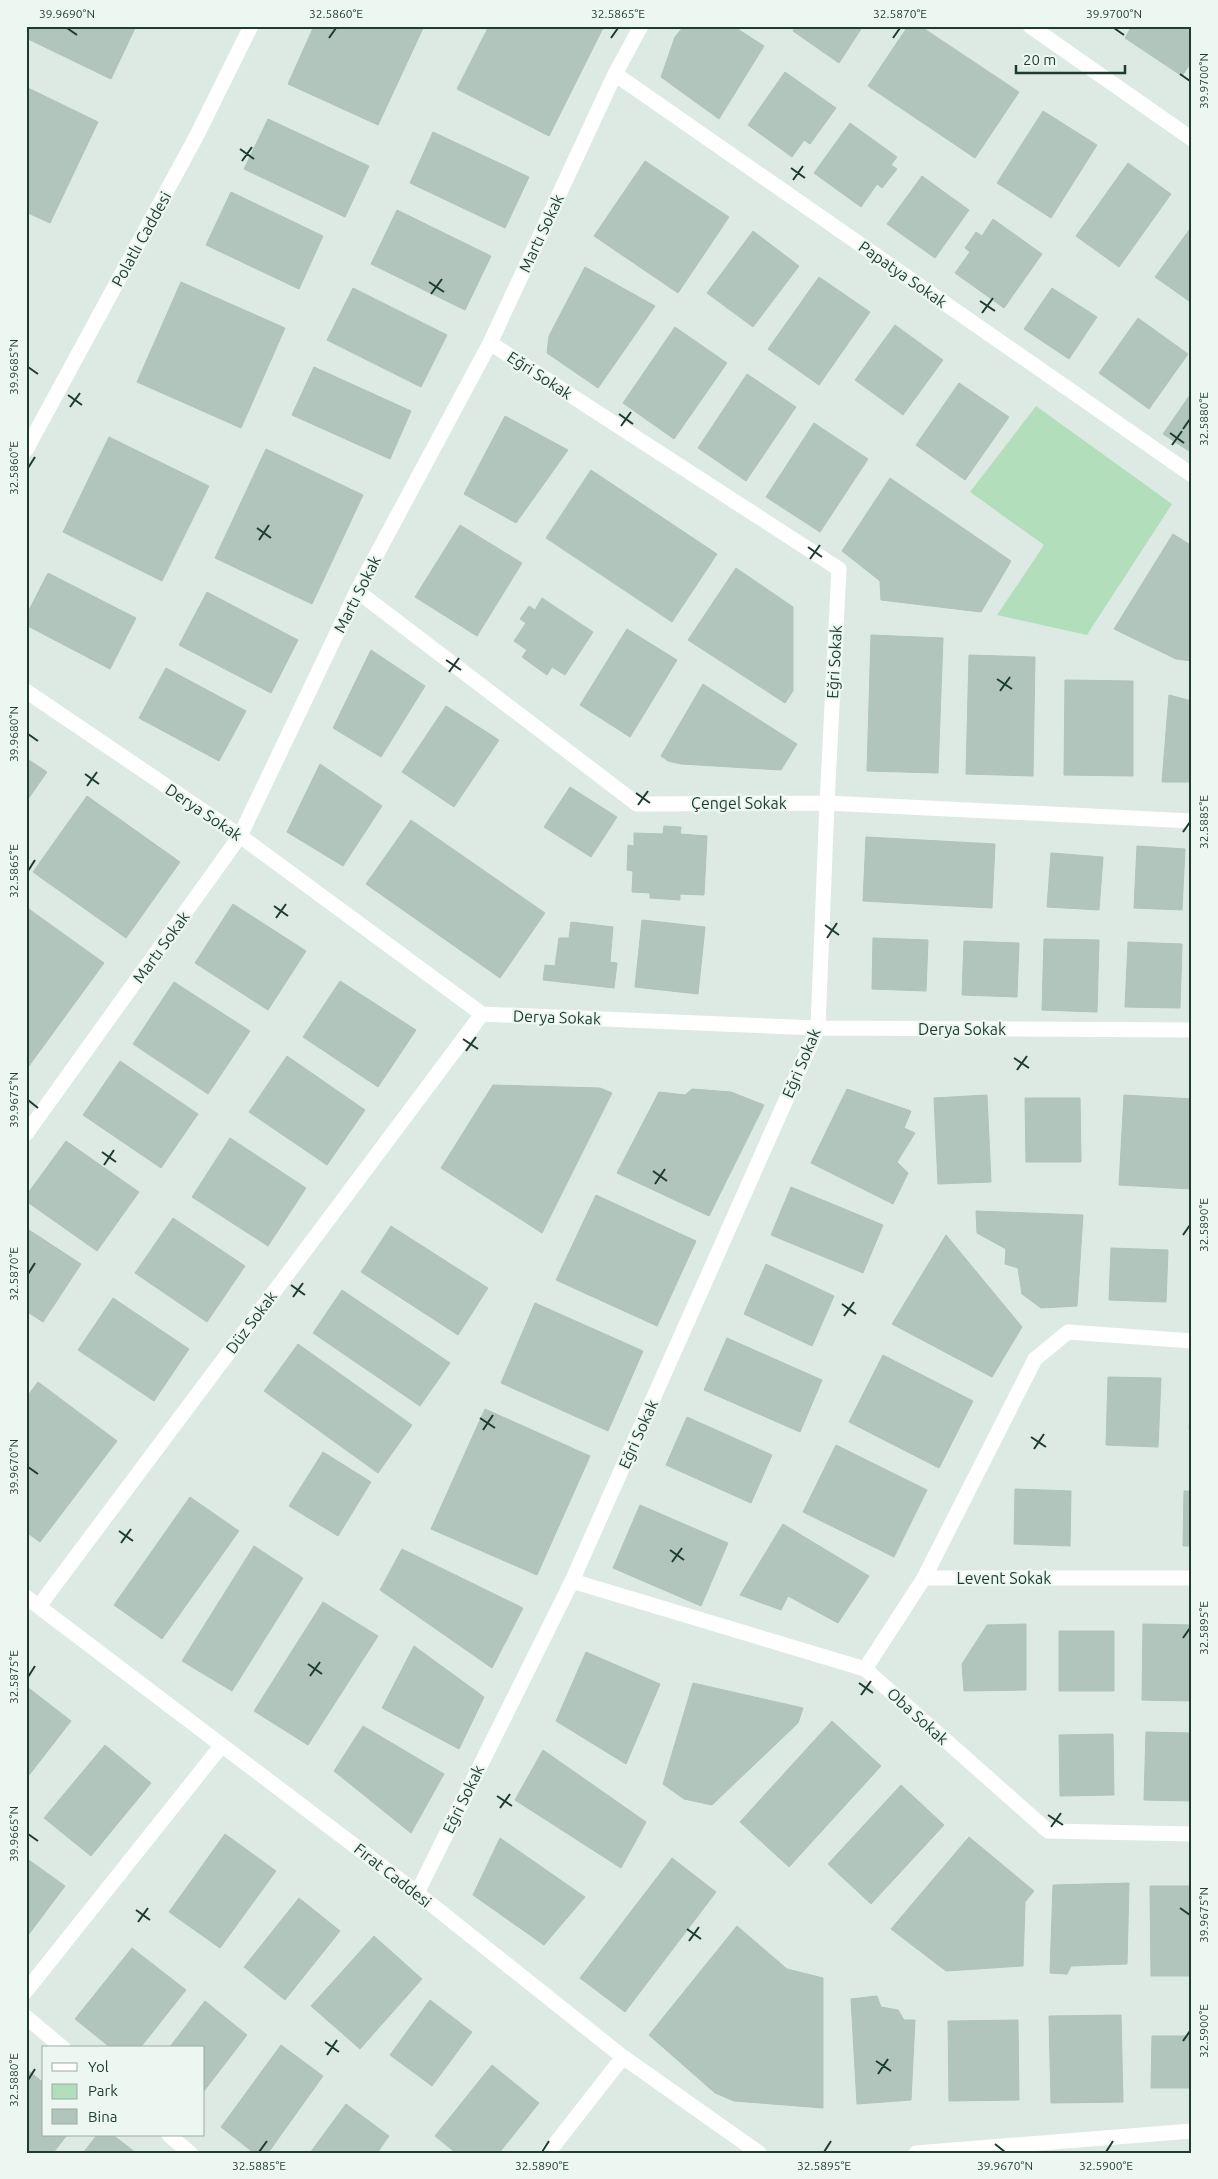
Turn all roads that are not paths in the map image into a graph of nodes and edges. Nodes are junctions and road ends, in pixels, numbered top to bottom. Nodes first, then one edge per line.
1 (251, 26) edge
2 (641, 26) edge
3 (1030, 26) edge
4 (615, 74) junction
5 (1192, 139) edge
6 (490, 343) junction
7 (26, 450) edge
8 (1192, 475) edge
9 (357, 591) junction
10 (26, 691) edge
11 (826, 803) junction
12 (1192, 820) edge
13 (240, 836) junction
14 (482, 1014) junction
15 (818, 1028) junction
16 (1192, 1030) edge
17 (26, 1134) edge
18 (1192, 1341) edge
19 (924, 1578) junction
20 (1192, 1578) edge
21 (572, 1581) junction
22 (26, 1597) edge
23 (39, 1606) junction
24 (865, 1668) junction
25 (222, 1745) junction
26 (1192, 1834) edge
27 (417, 1893) junction
28 (26, 1991) edge
29 (26, 2017) edge
30 (61, 2046) edge
31 (623, 2057) junction
32 (1192, 2131) edge
33 (170, 2136) edge
34 (190, 2153) edge
35 (548, 2153) edge
36 (759, 2153) edge
37 (916, 2153) edge

1 - 7 street, Polatlı Caddesi
2 - 4 street, Martı Sokak
3 - 5 street
4 - 6 street, Martı Sokak
4 - 8 street, Papatya Sokak
6 - 9 street, Martı Sokak
6 - 11 street, Eğri Sokak
9 - 11 street, Çengel Sokak
9 - 13 street, Martı Sokak
10 - 13 street, Derya Sokak
11 - 12 street, Çengel Sokak
11 - 15 street, Eğri Sokak
13 - 14 street, Derya Sokak
13 - 17 street, Martı Sokak
14 - 15 street, Derya Sokak
14 - 23 street, Düz Sokak
15 - 16 street, Derya Sokak
15 - 21 street, Eğri Sokak
18 - 19 street
19 - 20 street, Levent Sokak
19 - 24 street
21 - 24 street, Oba Sokak
21 - 27 street, Eğri Sokak
22 - 23 street, Fırat Caddesi
23 - 25 street, Fırat Caddesi
24 - 26 street, Oba Sokak
25 - 27 street, Fırat Caddesi
25 - 28 street
27 - 31 street, Fırat Caddesi
29 - 30 street
31 - 35 street
31 - 36 street, Fırat Caddesi
32 - 37 street
33 - 34 street

